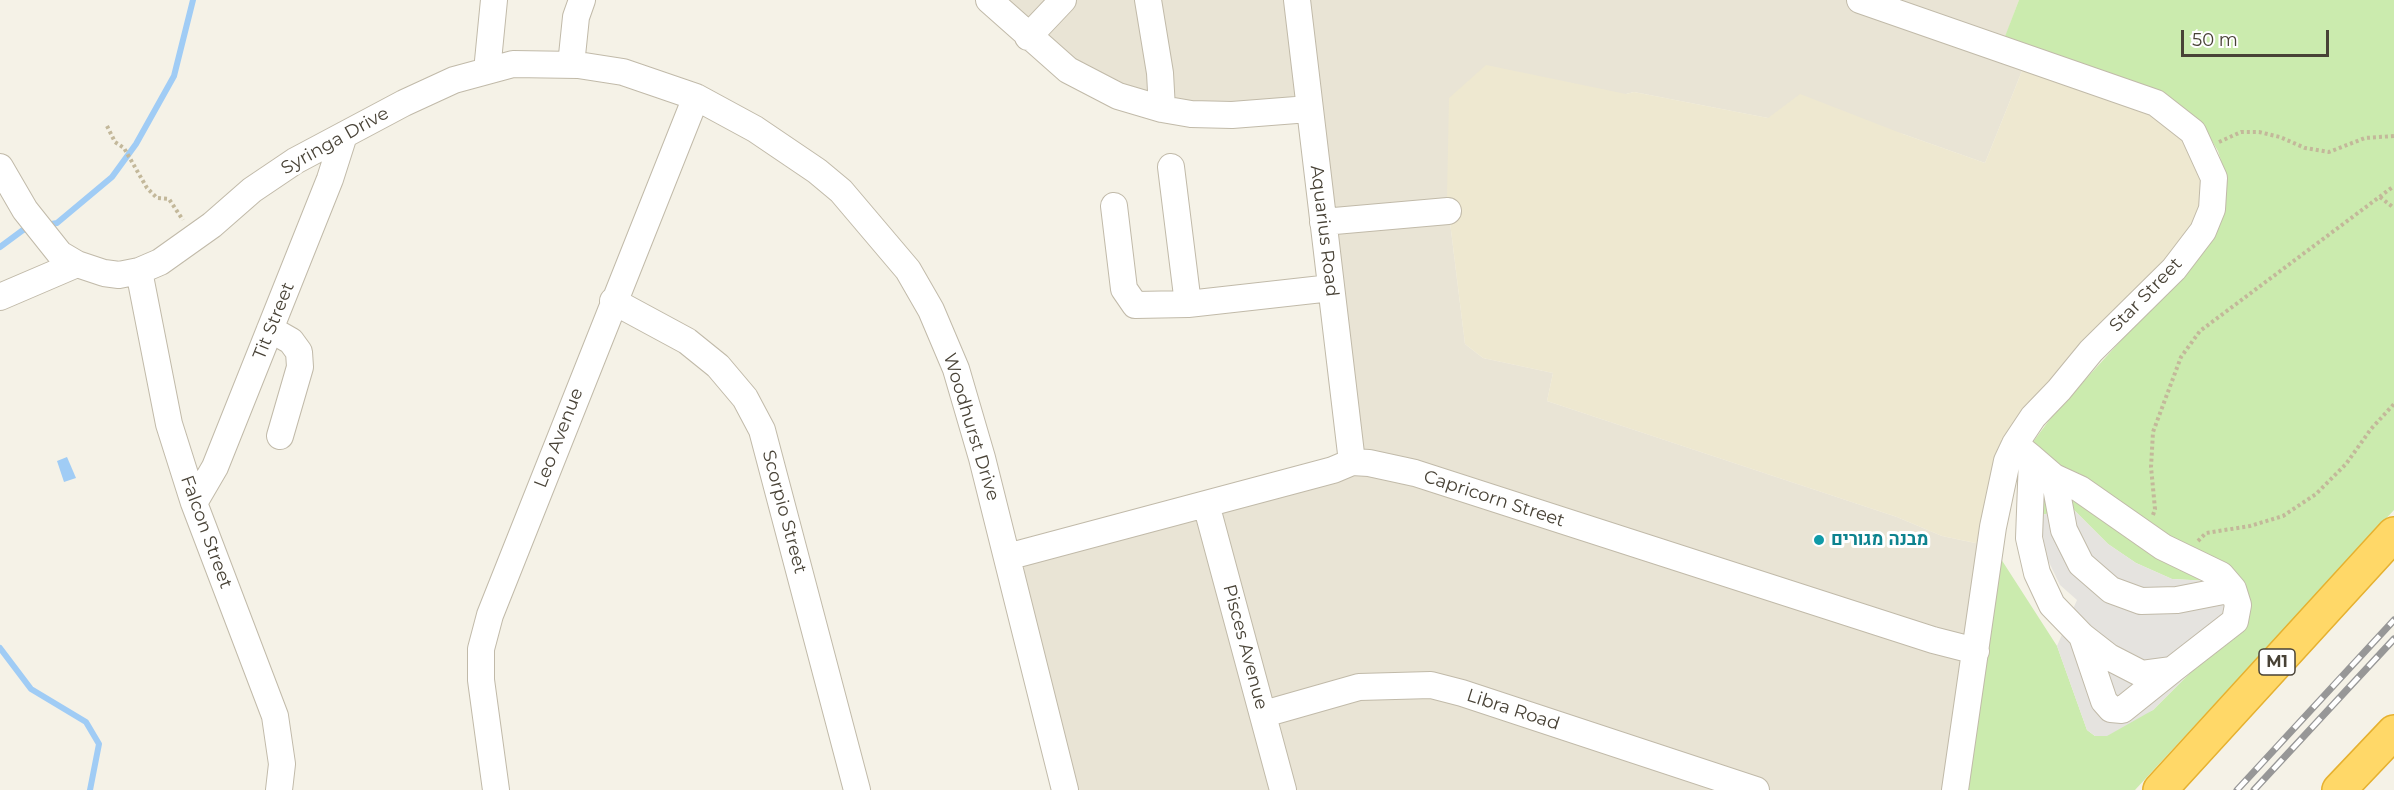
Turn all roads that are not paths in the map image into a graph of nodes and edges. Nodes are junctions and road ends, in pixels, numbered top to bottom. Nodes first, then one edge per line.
1 (494, 0) edge
2 (582, 0) edge
3 (1063, 0) edge
4 (1148, 0) edge
5 (1297, 0) edge
6 (1860, 0) edge
7 (1003, 5) edge
8 (1028, 37) junction
9 (571, 65) junction
10 (487, 71) junction
11 (696, 97) junction
12 (1162, 109) junction
13 (1309, 109) junction
14 (344, 135) junction
15 (0, 167) edge
16 (1171, 167) dead end
17 (1114, 206) dead end
18 (1448, 211) dead end
19 (1323, 222) junction
20 (77, 264) junction
21 (139, 271) junction
22 (1331, 288) junction
23 (0, 297) edge
24 (613, 301) junction
25 (1188, 304) junction
26 (270, 330) junction
27 (280, 436) dead end
28 (2023, 451) junction
29 (1352, 462) junction
30 (2054, 477) junction
31 (194, 503) junction
32 (1206, 504) junction
33 (2394, 534) edge
34 (1007, 557) junction
35 (2233, 588) junction
36 (2082, 636) junction
37 (1976, 651) junction
38 (2172, 670) junction
39 (1264, 714) junction
40 (2394, 732) edge
41 (279, 790) edge
42 (496, 790) edge
43 (857, 790) edge
44 (1065, 790) edge
45 (1282, 790) edge
46 (1756, 790) edge
47 (1955, 790) edge
48 (2160, 790) edge
49 (2339, 790) edge

1 - 10 street
2 - 9 street
3 - 8 street
4 - 12 street
5 - 13 street, Aquarius Road
6 - 28 street, Star Street
7 - 8 street
8 - 12 street
9 - 10 street, Syringa Drive
9 - 11 street, Syringa Drive
10 - 14 street, Syringa Drive
11 - 24 street, Leo Avenue
11 - 34 street, Woodhurst Drive
12 - 13 street
13 - 19 street, Aquarius Road
14 - 21 street, Syringa Drive
14 - 26 street, Tit Street
15 - 20 street, Syringa Drive
16 - 25 street
17 - 25 street
18 - 19 street
19 - 22 street, Aquarius Road
20 - 21 street, Syringa Drive
20 - 23 street
21 - 31 street, Falcon Street
22 - 25 street
22 - 29 street, Aquarius Road
24 - 42 street, Leo Avenue
24 - 43 street, Scorpio Street
26 - 27 street
26 - 31 street, Tit Street
28 - 30 street
28 - 36 street
28 - 37 street, Star Street
29 - 32 street, Capricorn Street
29 - 37 street, Capricorn Street
30 - 35 street
30 - 35 street
31 - 41 street, Falcon Street
32 - 34 street, Capricorn Street
32 - 39 street, Pisces Avenue
33 - 48 highway, M1
34 - 44 street, Woodhurst Drive
35 - 38 street
36 - 38 street
36 - 38 street
37 - 47 street, Star Street
39 - 45 street, Pisces Avenue
39 - 46 street, Libra Road
40 - 49 highway

